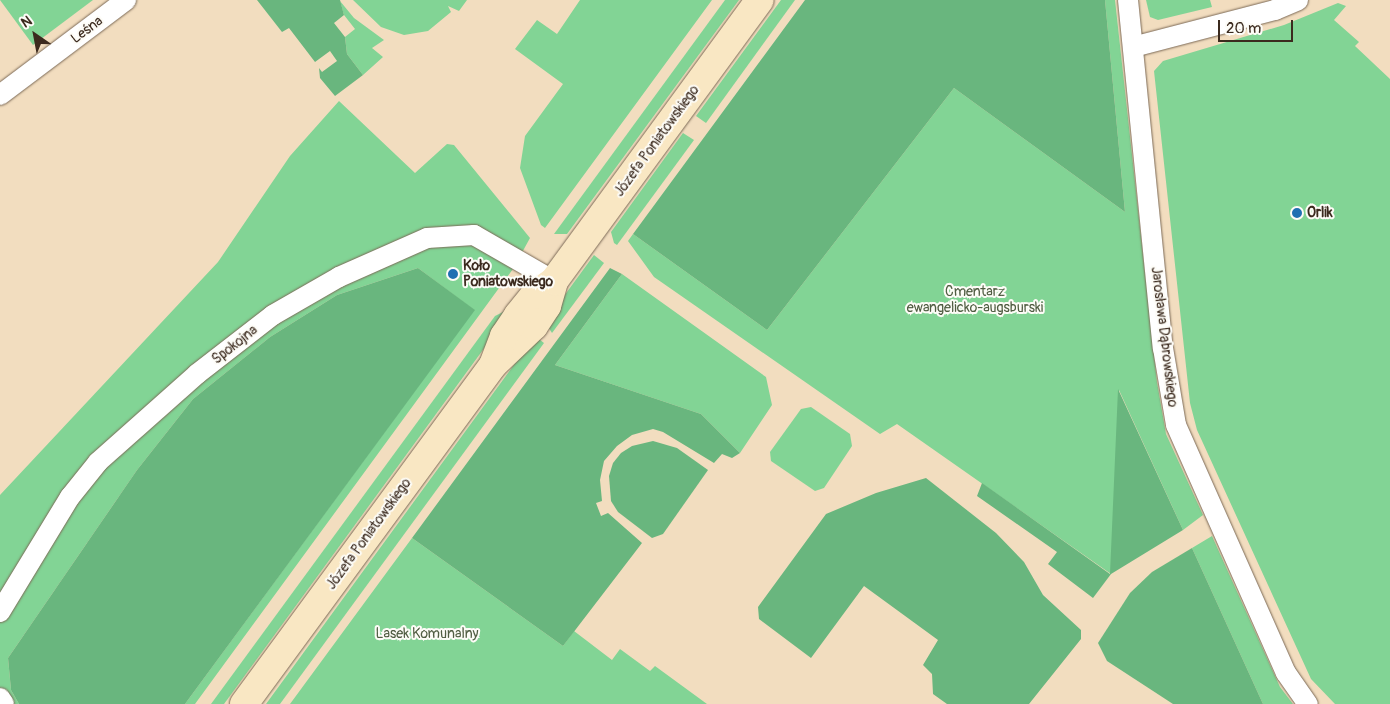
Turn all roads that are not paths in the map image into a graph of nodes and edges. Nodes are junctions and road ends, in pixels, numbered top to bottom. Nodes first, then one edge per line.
1 (126, 0) edge
2 (760, 0) edge
3 (1128, 0) edge
4 (1298, 0) edge
5 (1133, 47) junction
6 (0, 95) edge
7 (554, 281) junction
8 (0, 612) edge
9 (0, 698) edge
10 (4, 704) edge
11 (244, 704) edge
12 (1308, 704) edge

1 - 6 street, Leśna
2 - 7 street, Józefa Poniatowskiego
3 - 5 street, Jarosława Dąbrowskiego
4 - 5 street
5 - 12 street, Jarosława Dąbrowskiego
7 - 8 street, Spokojna
7 - 11 street, Józefa Poniatowskiego
9 - 10 street

